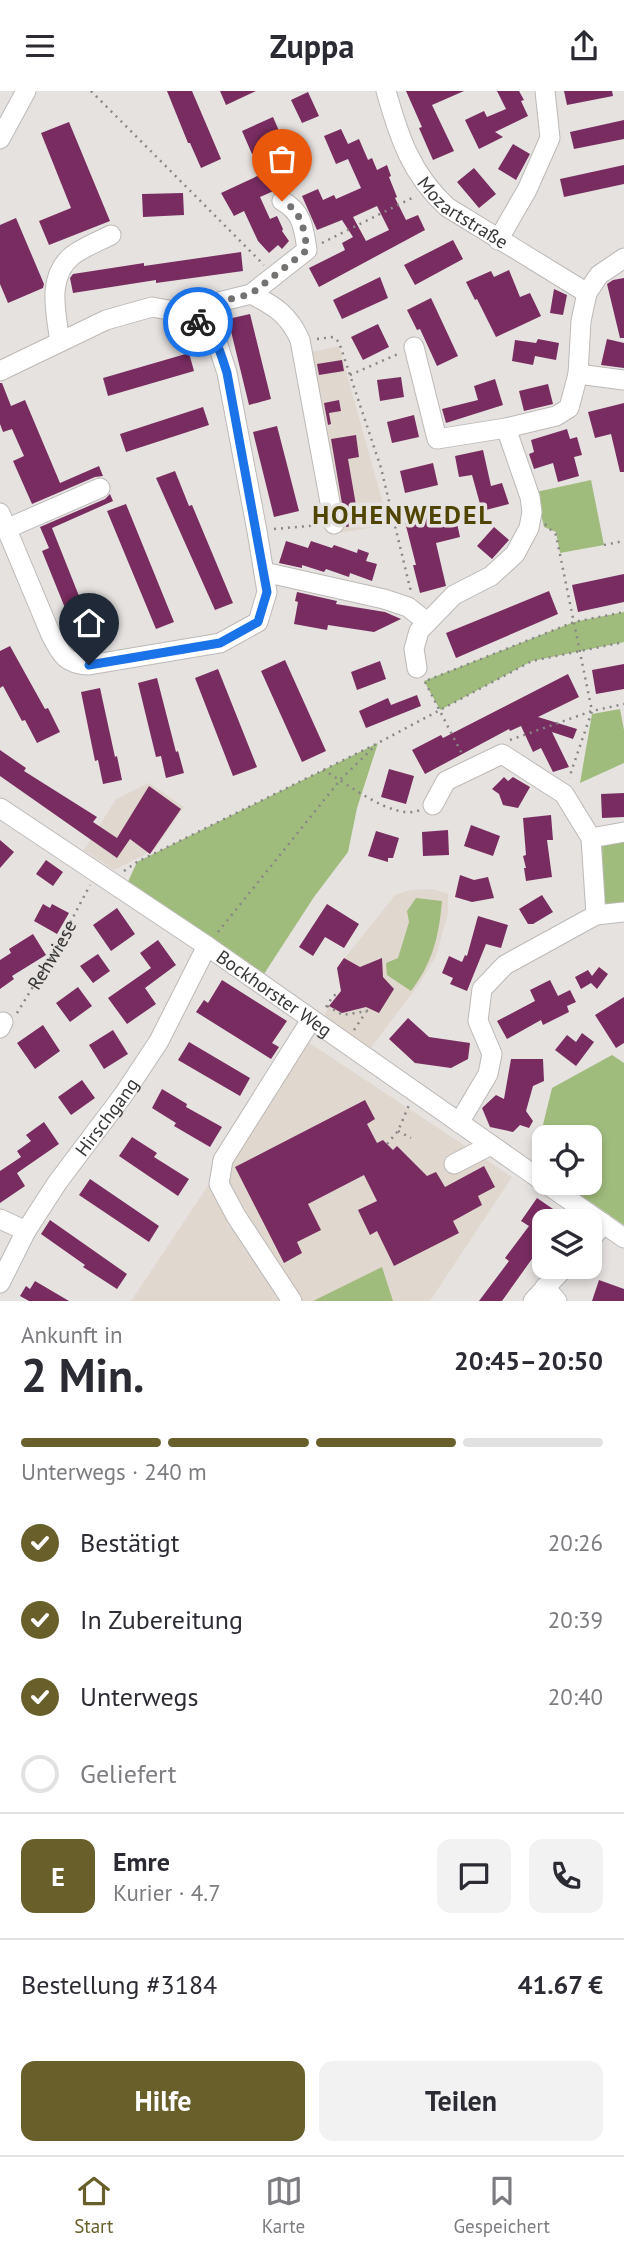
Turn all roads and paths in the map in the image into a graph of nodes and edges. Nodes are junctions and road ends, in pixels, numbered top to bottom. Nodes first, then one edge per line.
1 (26, 91) edge
2 (91, 91) edge
3 (386, 91) edge
4 (545, 91) edge
5 (0, 139) edge
6 (428, 190) junction
7 (282, 201) dead end
8 (111, 235) dead end
9 (498, 240) junction
10 (307, 250) junction
11 (624, 258) edge
12 (273, 275) junction
13 (587, 293) junction
14 (251, 294) junction
15 (179, 312) junction
16 (300, 340) junction
17 (60, 342) junction
18 (414, 347) joint
19 (0, 371) edge
20 (578, 374) junction
21 (350, 375) junction
22 (624, 380) edge
23 (506, 428) junction
24 (100, 488) dead end
25 (532, 512) junction
26 (3, 521) edge
27 (334, 524) joint
28 (257, 531) junction
29 (624, 541) edge
30 (604, 545) dead end
31 (264, 572) junction
32 (624, 612) edge
33 (422, 619) junction
34 (574, 622) junction
35 (624, 642) edge
36 (579, 651) junction
37 (421, 675) junction
38 (624, 704) edge
39 (440, 709) junction
40 (592, 711) junction
41 (378, 743) junction
42 (502, 754) junction
43 (323, 770) junction
44 (470, 770) junction
45 (341, 779) junction
46 (564, 794) junction
47 (433, 805) joint
48 (0, 809) edge
49 (624, 832) edge
50 (591, 838) junction
51 (103, 877) junction
52 (624, 912) edge
53 (596, 915) junction
54 (207, 946) junction
55 (339, 993) dead end
56 (327, 1006) junction
57 (317, 1016) junction
58 (2, 1025) edge
59 (348, 1039) dead end
60 (410, 1102) dead end
61 (459, 1123) junction
62 (398, 1131) junction
63 (411, 1138) dead end
64 (387, 1144) dead end
65 (491, 1145) junction
66 (454, 1164) dead end
67 (532, 1174) edge
68 (562, 1195) edge
69 (0, 1219) edge
70 (603, 1223) joint
71 (26, 1231) junction
72 (624, 1238) edge
73 (557, 1279) edge
74 (0, 1283) edge
75 (545, 1296) edge
76 (292, 1301) edge

1 - 5 street
2 - 12 path
3 - 6 street, Mozartstraße
4 - 9 street
6 - 9 street, Mozartstraße
6 - 10 path
7 - 10 street
8 - 17 street
9 - 13 street, Mozartstraße
10 - 12 street
11 - 13 street
12 - 14 street
13 - 20 street
14 - 15 street
14 - 16 street
15 - 17 street
15 - 28 street
16 - 21 path
16 - 27 street
17 - 19 street
18 - 21 path
18 - 23 street
20 - 22 street
20 - 23 street
21 - 33 path
23 - 25 street
24 - 26 street
25 - 33 street
25 - 34 path
26 - 31 street
27 - 28 path
28 - 31 street
29 - 30 path
31 - 33 street
32 - 34 path
33 - 37 street
34 - 36 path
34 - 37 path
35 - 36 path
36 - 39 path
36 - 40 path
37 - 39 path
38 - 40 path
39 - 41 path
39 - 44 path
40 - 42 path
40 - 46 path
41 - 43 path
41 - 45 path
42 - 44 street
42 - 46 street
43 - 45 path
43 - 51 path
44 - 47 street
45 - 47 path
45 - 54 path
46 - 50 street
48 - 51 street, Bockhorster Weg
49 - 50 street
50 - 53 street
51 - 54 street, Bockhorster Weg
51 - 58 path, Rehwiese
52 - 53 street
53 - 61 street
54 - 57 street, Bockhorster Weg
54 - 71 street, Hirschgang
55 - 56 path
56 - 57 path
56 - 59 path
57 - 61 street, Bockhorster Weg
57 - 76 street
60 - 62 path
61 - 65 street, Bockhorster Weg
62 - 63 path
62 - 64 path
65 - 66 street
65 - 67 street, Bockhorster Weg
68 - 70 street, Bockhorster Weg
69 - 71 street
70 - 72 street, Bockhorster Weg
71 - 74 street, Hirschgang
73 - 75 street

